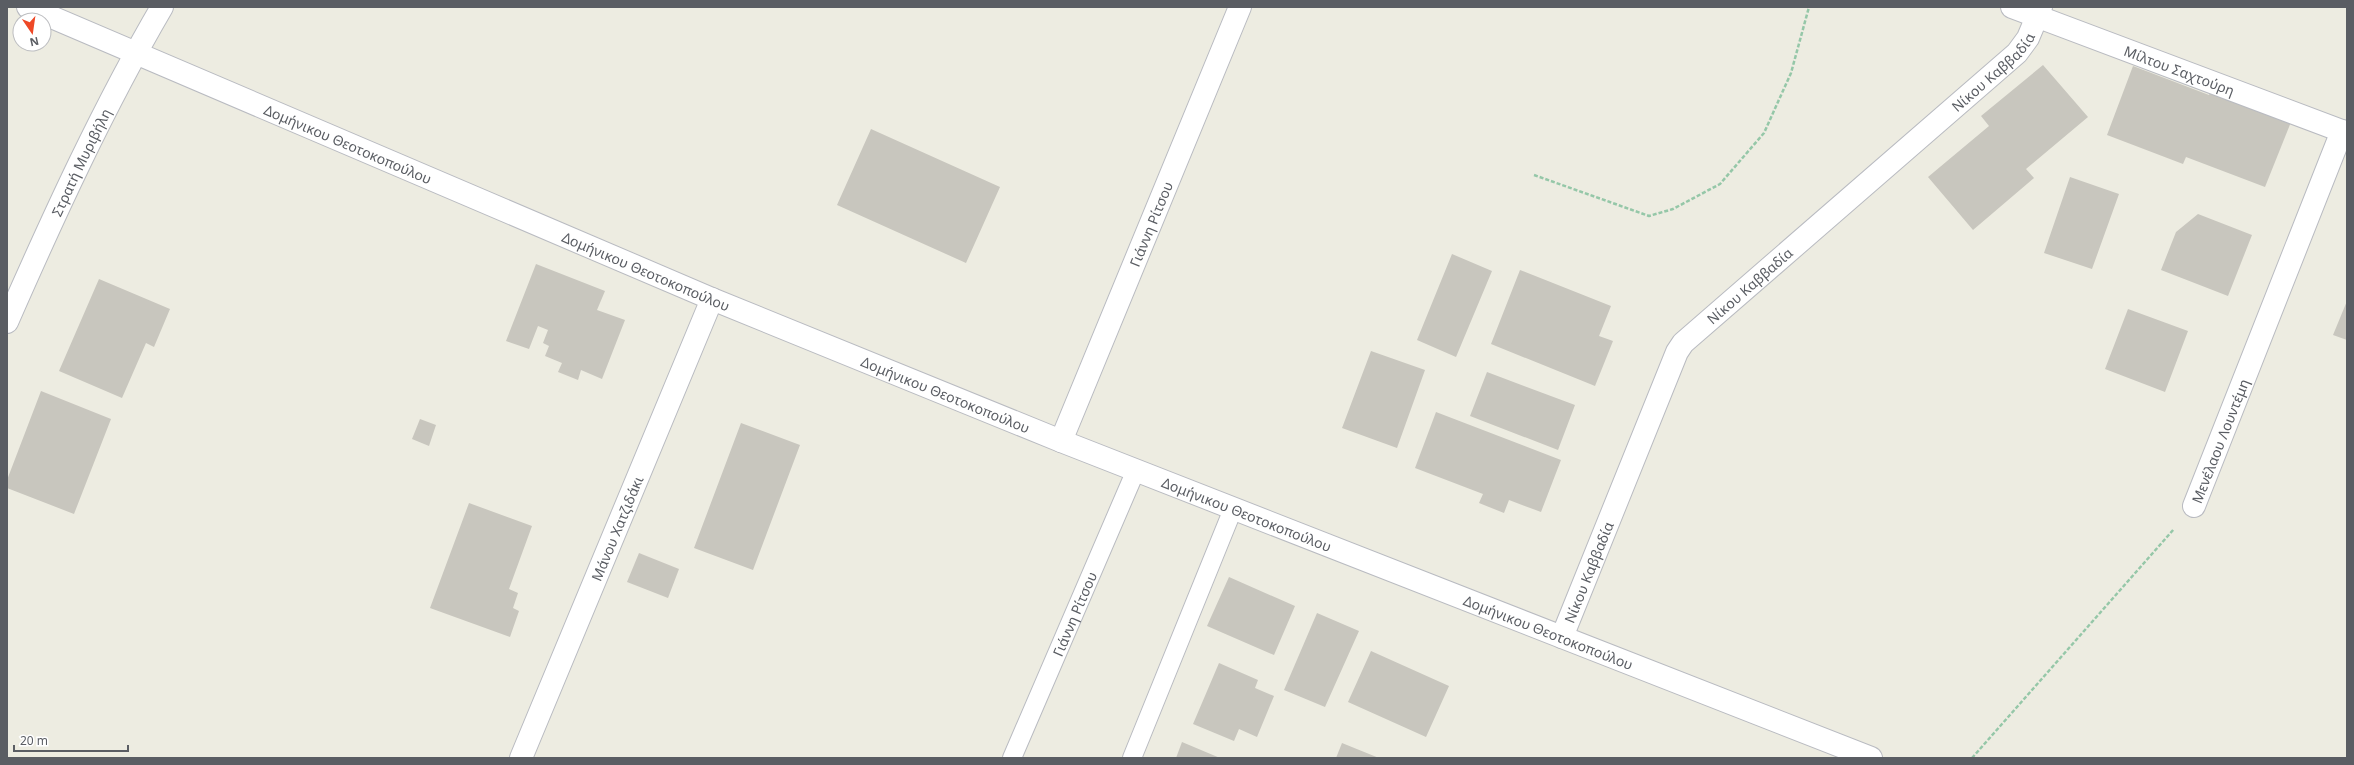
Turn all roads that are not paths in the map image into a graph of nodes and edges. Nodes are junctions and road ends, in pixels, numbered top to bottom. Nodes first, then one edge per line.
1 (28, 7) edge
2 (162, 7) edge
3 (1240, 7) edge
4 (2012, 7) edge
5 (2039, 12) edge
6 (136, 53) junction
7 (2345, 132) edge
8 (712, 299) junction
9 (7, 322) edge
10 (1061, 441) junction
11 (1136, 470) junction
12 (2194, 506) road end
13 (1233, 509) junction
14 (1562, 637) junction
15 (521, 758) edge
16 (1012, 758) edge
17 (1132, 758) edge
18 (1871, 758) edge

1 - 6 street, Δομήνικου Θεοτοκοπούλου
2 - 6 street, Στρατή Μυριβήλη
3 - 10 street, Γιάννη Ρίτσου
4 - 5 street, Μίλτου Σαχτούρη
5 - 7 street, Μίλτου Σαχτούρη
5 - 14 street, Νίκου Καββαδία
6 - 8 street, Δομήνικου Θεοτοκοπούλου
6 - 9 street, Στρατή Μυριβήλη
7 - 12 street, Μενέλαου Λουντέμη
8 - 10 street, Δομήνικου Θεοτοκοπούλου
8 - 15 street, Μάνου Χατζιδάκι
10 - 11 street, Δομήνικου Θεοτοκοπούλου
11 - 13 street, Δομήνικου Θεοτοκοπούλου
11 - 16 lane, Γιάννη Ρίτσου
13 - 14 street, Δομήνικου Θεοτοκοπούλου
13 - 17 lane
14 - 18 street, Δομήνικου Θεοτοκοπούλου

